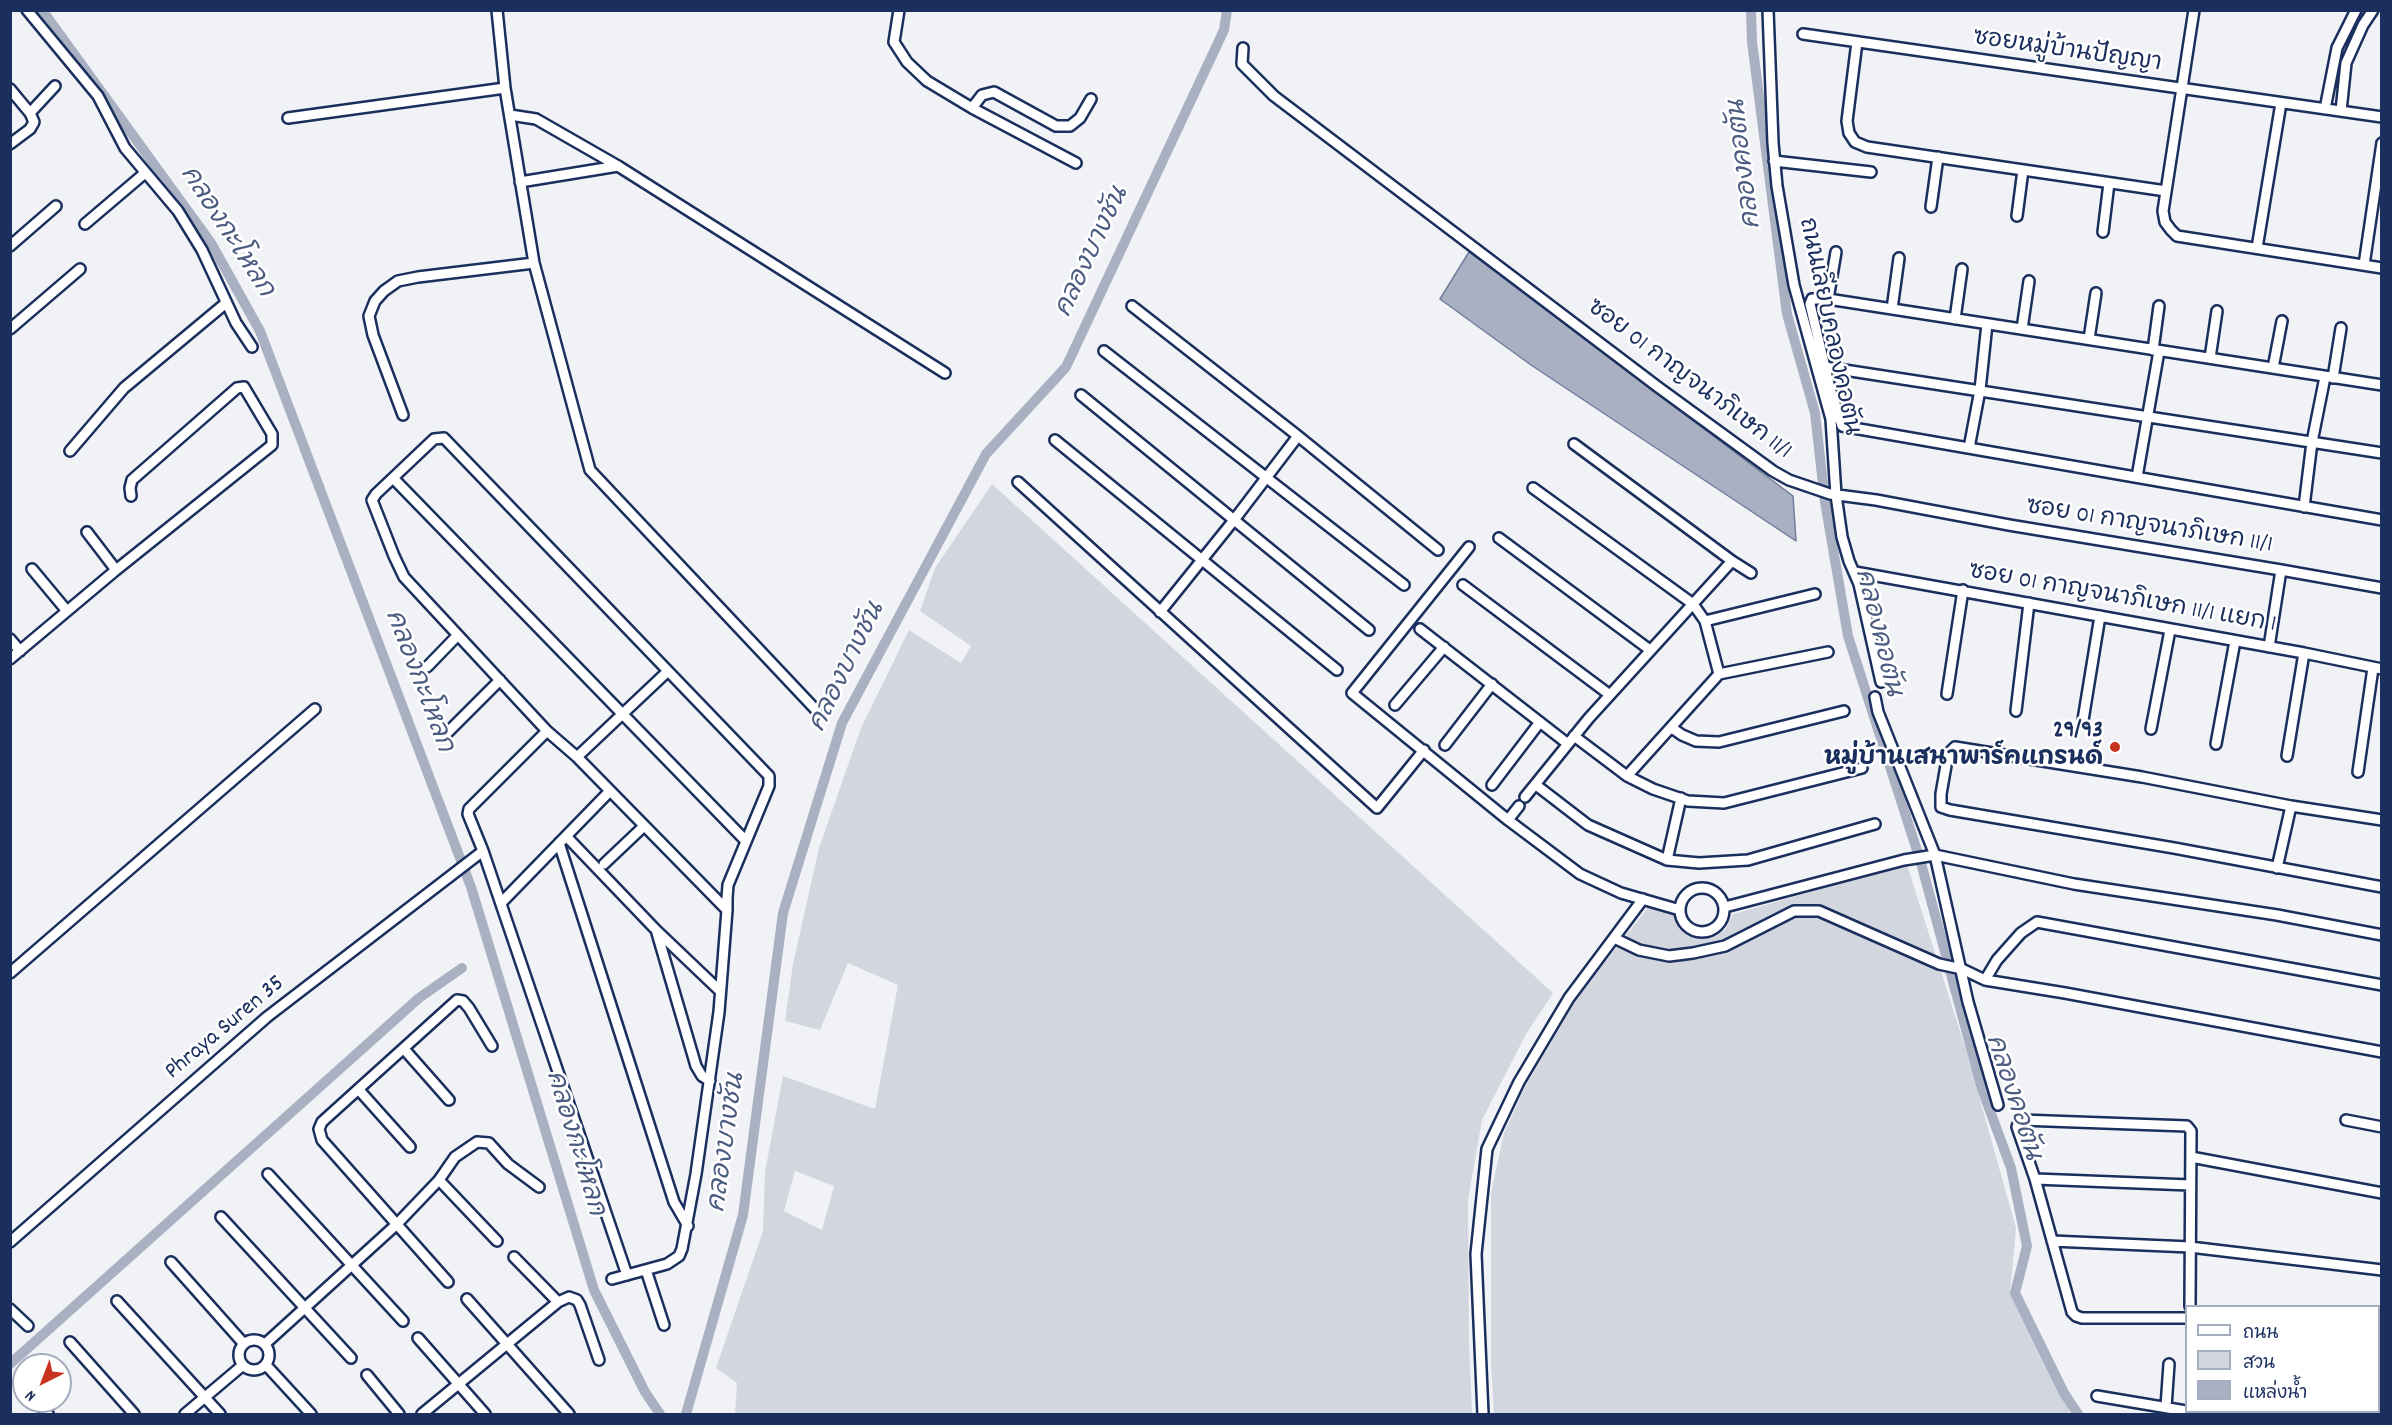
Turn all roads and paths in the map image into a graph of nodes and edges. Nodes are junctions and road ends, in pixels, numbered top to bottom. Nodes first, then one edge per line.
1 (27, 10) edge
2 (496, 10) edge
3 (900, 10) edge
4 (1768, 10) edge
5 (2194, 10) edge
6 (2356, 10) edge
7 (2368, 10) edge
8 (2372, 11) edge
9 (2382, 12) edge
10 (1803, 34) dead end
11 (1857, 42) junction
12 (1243, 48) dead end
13 (55, 86) dead end
14 (505, 88) junction
15 (10, 89) edge
16 (2182, 89) junction
17 (1091, 99) dead end
18 (2281, 103) junction
19 (972, 108) junction
20 (2325, 109) junction
21 (2341, 111) junction
22 (30, 113) junction
23 (510, 115) junction
24 (2382, 117) edge
25 (288, 118) dead end
26 (2382, 143) edge
27 (10, 144) edge
28 (1938, 157) junction
29 (1774, 161) junction
30 (1076, 163) dead end
31 (618, 166) junction
32 (2023, 170) junction
33 (145, 172) junction
34 (1871, 172) dead end
35 (520, 182) junction
36 (2109, 183) junction
37 (2166, 191) junction
38 (56, 206) dead end
39 (1931, 207) dead end
40 (2017, 216) dead end
41 (85, 224) dead end
42 (2103, 232) dead end
43 (10, 246) edge
44 (2257, 248) junction
45 (1836, 252) dead end
46 (1899, 258) dead end
47 (534, 263) junction
48 (2364, 265) junction
49 (2382, 268) edge
50 (80, 269) dead end
51 (1962, 269) dead end
52 (2029, 281) dead end
53 (2096, 293) dead end
54 (1828, 299) junction
55 (226, 303) junction
56 (1132, 306) dead end
57 (2159, 306) dead end
58 (1892, 309) junction
59 (2217, 311) dead end
60 (1955, 319) junction
61 (2282, 321) dead end
62 (1988, 324) junction
63 (2341, 328) dead end
64 (10, 329) edge
65 (2022, 329) junction
66 (2089, 339) junction
67 (252, 347) dead end
68 (2156, 350) junction
69 (1104, 351) dead end
70 (2210, 358) junction
71 (1826, 367) junction
72 (2273, 368) junction
73 (945, 373) dead end
74 (2329, 377) junction
75 (2382, 385) edge
76 (1980, 390) junction
77 (1081, 395) dead end
78 (403, 415) dead end
79 (2148, 417) junction
80 (1298, 436) junction
81 (1055, 440) dead end
82 (2312, 442) junction
83 (1574, 444) dead end
84 (1969, 448) junction
85 (70, 451) dead end
86 (2382, 453) edge
87 (2138, 477) junction
88 (393, 478) junction
89 (1266, 478) junction
90 (1018, 482) dead end
91 (1533, 488) dead end
92 (1833, 495) junction
93 (131, 496) dead end
94 (2304, 507) junction
95 (1234, 520) junction
96 (2382, 520) edge
97 (87, 532) dead end
98 (1499, 538) dead end
99 (1468, 547) dead end
100 (1438, 550) dead end
101 (1202, 560) junction
102 (1732, 561) junction
103 (32, 569) dead end
104 (117, 570) junction
105 (2281, 570) junction
106 (1855, 572) junction
107 (1750, 573) dead end
108 (1404, 585) dead end
109 (1463, 585) dead end
110 (2382, 588) edge
111 (1963, 590) junction
112 (1815, 594) dead end
113 (2030, 603) junction
114 (1693, 604) junction
115 (67, 611) junction
116 (1160, 612) junction
117 (2100, 616) junction
118 (1705, 621) junction
119 (1420, 629) dead end
120 (1369, 630) dead end
121 (2170, 630) junction
122 (457, 636) junction
123 (10, 639) edge
124 (2235, 641) junction
125 (2269, 646) junction
126 (1444, 647) junction
127 (20, 651) junction
128 (1650, 651) junction
129 (1828, 652) dead end
130 (2304, 653) junction
131 (10, 659) edge
132 (427, 667) dead end
133 (2377, 668) edge
134 (1337, 670) dead end
135 (668, 671) junction
136 (1719, 674) junction
137 (500, 680) junction
138 (1881, 682) dead end
139 (1492, 684) junction
140 (1947, 694) dead end
141 (1610, 695) junction
142 (1875, 697) dead end
143 (1395, 705) dead end
144 (315, 709) dead end
145 (816, 710) dead end
146 (1845, 711) dead end
147 (2016, 711) dead end
148 (622, 714) junction
149 (2083, 720) dead end
150 (1540, 722) junction
151 (1672, 728) junction
152 (2151, 729) dead end
153 (547, 731) junction
154 (444, 736) dead end
155 (1571, 740) junction
156 (2216, 744) dead end
157 (1445, 745) dead end
158 (1424, 750) junction
159 (2287, 756) dead end
160 (577, 758) junction
161 (1862, 768) dead end
162 (2358, 772) dead end
163 (1627, 776) junction
164 (1491, 785) dead end
165 (1536, 785) junction
166 (609, 792) junction
167 (1525, 797) dead end
168 (1681, 798) junction
169 (1519, 806) dead end
170 (2290, 806) junction
171 (1508, 820) junction
172 (2382, 820) edge
173 (1875, 824) dead end
174 (643, 827) junction
175 (566, 836) junction
176 (745, 840) junction
177 (559, 843) junction
178 (480, 854) junction
179 (1931, 856) junction
180 (1667, 860) junction
181 (604, 864) dead end
182 (2277, 868) junction
183 (2382, 887) edge
184 (1643, 899) junction
185 (501, 903) junction
186 (1725, 907) junction
187 (727, 910) junction
188 (1680, 910) junction
189 (657, 931) junction
190 (2382, 935) edge
191 (1614, 938) junction
192 (1958, 969) junction
193 (10, 972) edge
194 (1985, 980) junction
195 (2382, 985) edge
196 (720, 991) junction
197 (492, 1046) dead end
198 (404, 1049) junction
199 (2382, 1052) edge
200 (710, 1081) junction
201 (359, 1090) junction
202 (449, 1100) dead end
203 (1998, 1105) dead end
204 (2346, 1120) dead end
205 (2382, 1127) edge
206 (410, 1147) dead end
207 (2191, 1157) junction
208 (268, 1174) dead end
209 (2035, 1179) junction
210 (439, 1180) junction
211 (2190, 1185) junction
212 (539, 1187) dead end
213 (2382, 1193) edge
214 (221, 1217) dead end
215 (397, 1224) junction
216 (688, 1226) junction
217 (497, 1241) dead end
218 (2052, 1241) junction
219 (10, 1242) edge
220 (2190, 1247) junction
221 (514, 1257) dead end
222 (171, 1262) dead end
223 (351, 1267) junction
224 (646, 1270) junction
225 (2382, 1270) edge
226 (627, 1275) junction
227 (612, 1279) dead end
228 (448, 1282) dead end
229 (467, 1299) dead end
230 (117, 1301) dead end
231 (558, 1302) junction
232 (2190, 1305) edge
233 (305, 1307) junction
234 (10, 1309) edge
235 (2185, 1318) edge
236 (403, 1321) dead end
237 (664, 1325) dead end
238 (28, 1326) dead end
239 (418, 1338) dead end
240 (70, 1342) dead end
241 (244, 1344) junction
242 (266, 1344) junction
243 (507, 1345) junction
244 (351, 1358) dead end
245 (599, 1360) dead end
246 (2169, 1364) dead end
247 (243, 1365) junction
248 (266, 1365) junction
249 (367, 1374) dead end
250 (458, 1384) junction
251 (2097, 1396) dead end
252 (205, 1398) junction
253 (2166, 1407) junction
254 (2185, 1411) edge
255 (134, 1414) edge
256 (185, 1414) edge
257 (220, 1414) edge
258 (311, 1414) edge
259 (399, 1414) edge
260 (422, 1414) edge
261 (485, 1414) edge
262 (569, 1414) edge
263 (1483, 1414) edge

1 - 33 street
2 - 14 street
3 - 19 street
4 - 29 street, ถนนเลียบคลองคอตัน
5 - 16 street
6 - 20 street
7 - 8 street
8 - 9 street
8 - 21 street
10 - 11 street, ซอยหมู่บ้านปัญญา
11 - 16 street, ซอยหมู่บ้านปัญญา
11 - 28 street
12 - 92 street, ซอย 01 กาญจนาภิเษก 11/1
13 - 22 street
14 - 23 street
14 - 25 street
15 - 22 street
16 - 18 street, ซอยหมู่บ้านปัญญา
16 - 37 street
17 - 19 street
18 - 20 street, ซอยหมู่บ้านปัญญา
18 - 44 street
19 - 30 street
20 - 21 street, ซอยหมู่บ้านปัญญา
21 - 24 street, ซอยหมู่บ้านปัญญา
22 - 27 street
23 - 31 street
23 - 35 street
26 - 48 street
28 - 32 street
28 - 39 street
29 - 34 street
29 - 92 street, ถนนเลียบคลองคอตัน
31 - 35 street
31 - 73 street
32 - 36 street
32 - 40 street
33 - 41 street
33 - 55 street
35 - 47 street
36 - 37 street
36 - 42 street
37 - 44 street
38 - 43 street
44 - 48 street
45 - 54 street
46 - 58 street
47 - 78 street
47 - 145 street
48 - 49 street
50 - 64 street
51 - 60 street
52 - 65 street
53 - 66 street
54 - 58 street
54 - 71 street
55 - 67 street
55 - 85 street
56 - 80 street
57 - 68 street
58 - 60 street
59 - 70 street
60 - 62 street
61 - 72 street
62 - 65 street
62 - 76 street
63 - 74 street
65 - 66 street
66 - 68 street
68 - 70 street
68 - 79 street
69 - 89 street
70 - 72 street
71 - 76 street
71 - 84 street
72 - 74 street
74 - 75 street
74 - 82 street
76 - 79 street
76 - 84 street
77 - 95 street
79 - 82 street
79 - 87 street
80 - 89 street
80 - 100 street
81 - 101 street
82 - 86 street
82 - 94 street
83 - 102 street
84 - 87 street
87 - 94 street
88 - 122 street
88 - 135 street
88 - 148 street
89 - 95 street
89 - 108 street
90 - 116 street
91 - 114 street
92 - 105 street, ซอย 01 กาญจนาภิเษก 11/1
92 - 106 street, ถนนเลียบคลองคอตัน
93 - 104 street
94 - 96 street
95 - 101 street
95 - 120 street
97 - 104 street
98 - 128 street
99 - 158 street
101 - 116 street
101 - 134 street
102 - 107 street
102 - 114 street
103 - 115 street
104 - 115 street
105 - 110 street, ซอย 01 กาญจนาภิเษก 11/1
105 - 125 street
106 - 111 street, ซอย 01 กาญจนาภิเษก 11/1 แยก 1
106 - 138 street, ถนนเลียบคลองคอตัน
109 - 141 street
111 - 113 street, ซอย 01 กาญจนาภิเษก 11/1 แยก 1
111 - 140 street
112 - 118 street
113 - 117 street, ซอย 01 กาญจนาภิเษก 11/1 แยก 1
113 - 147 street
114 - 118 street
114 - 128 street
115 - 127 street
116 - 158 street
117 - 121 street, ซอย 01 กาญจนาภิเษก 11/1 แยก 1
117 - 149 street
118 - 136 street
119 - 126 street
121 - 124 street, ซอย 01 กาญจนาภิเษก 11/1 แยก 1
121 - 152 street
122 - 132 street
122 - 137 street
123 - 127 street
124 - 125 street, ซอย 01 กาญจนาภิเษก 11/1 แยก 1
124 - 156 street
125 - 130 street, ซอย 01 กาญจนาภิเษก 11/1 แยก 1
126 - 139 street
126 - 143 street
127 - 131 street
128 - 141 street
129 - 136 street
130 - 133 street, ซอย 01 กาญจนาภิเษก 11/1 แยก 1
130 - 159 street
133 - 162 street
135 - 148 street
135 - 176 street
136 - 151 street
137 - 153 street
137 - 154 street
139 - 150 street
139 - 157 street
141 - 155 street
142 - 179 street
144 - 193 street
146 - 151 street
148 - 160 street
148 - 176 street
150 - 155 street
150 - 164 street
151 - 163 street
153 - 160 street
153 - 178 street
155 - 163 street
155 - 165 street
158 - 171 street
160 - 166 street
161 - 168 street
163 - 168 street
165 - 167 street
165 - 180 street
166 - 174 street
166 - 175 street
168 - 180 street
169 - 171 street
170 - 172 street
170 - 182 street
170 - 182 street
171 - 184 street
173 - 180 street
174 - 181 street
174 - 187 street
175 - 177 street
175 - 189 street
176 - 187 street
177 - 185 street
177 - 216 street
178 - 185 street
178 - 219 street, Phraya Suren 35
179 - 186 street
179 - 190 street
179 - 192 street
182 - 183 street
184 - 188 street
184 - 191 street
185 - 226 street
186 - 188 street
186 - 188 street
187 - 196 street
189 - 196 street
189 - 200 street
191 - 192 street
191 - 263 street
192 - 194 street
192 - 203 street
194 - 195 street
194 - 199 street
196 - 200 street
197 - 198 street
198 - 201 street
198 - 202 street
200 - 216 street
201 - 206 street
201 - 215 street
204 - 205 street
207 - 209 street
207 - 211 street
207 - 213 street
208 - 223 street
209 - 211 street
209 - 218 street
210 - 212 street
210 - 215 street
210 - 217 street
211 - 220 street
214 - 233 street
215 - 223 street
215 - 228 street
216 - 224 street
218 - 220 street
218 - 235 street
220 - 225 street
220 - 232 street
221 - 231 street
222 - 241 street
223 - 233 street
223 - 236 street
224 - 226 street
224 - 237 street
226 - 227 street
229 - 243 street
230 - 252 street
231 - 243 street
231 - 245 street
233 - 242 street
233 - 244 street
234 - 238 street
239 - 250 street
240 - 255 street
241 - 242 street
241 - 247 street
242 - 248 street
243 - 250 street
243 - 262 street
246 - 253 street
247 - 248 street
247 - 252 street
248 - 258 street
249 - 259 street
250 - 260 street
250 - 261 street
251 - 253 street
252 - 256 street
252 - 257 street
253 - 254 street

